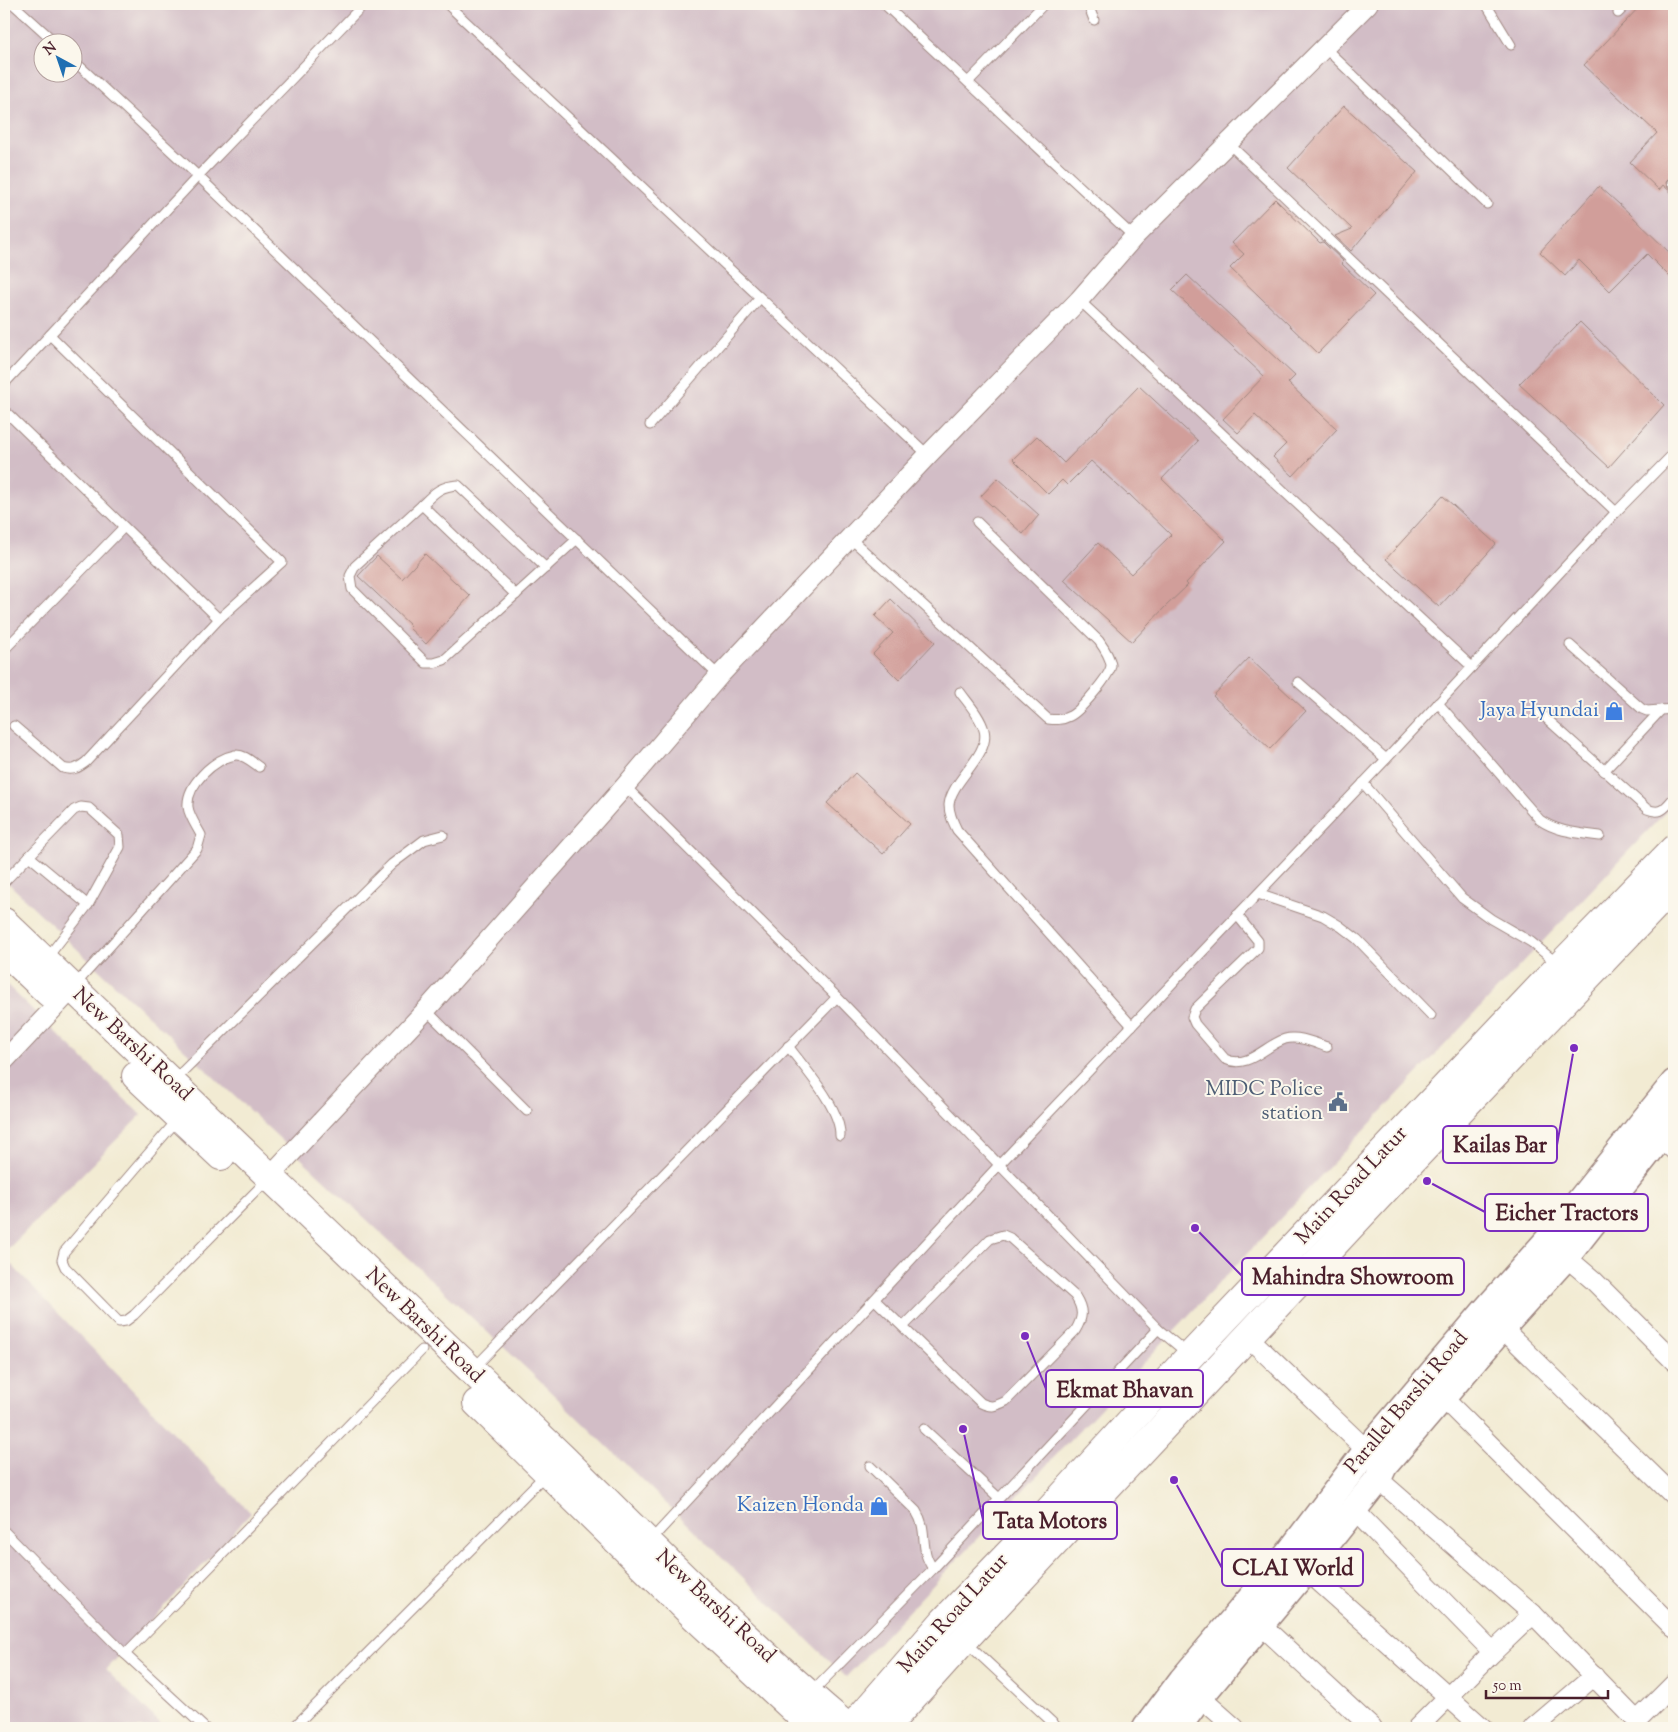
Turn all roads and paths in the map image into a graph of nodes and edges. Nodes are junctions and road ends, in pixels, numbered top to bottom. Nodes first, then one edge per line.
1 (14, 4) edge
2 (364, 4) edge
3 (447, 4) edge
4 (884, 4) edge
5 (1044, 4) edge
6 (1086, 4) edge
7 (1368, 4) edge
8 (1486, 4) edge
9 (1627, 4) edge
10 (1618, 13) dead end
11 (1094, 20) dead end
12 (44, 32) edge
13 (1511, 45) dead end
14 (1324, 47) junction
15 (82, 68) edge
16 (968, 82) junction
17 (1228, 143) junction
18 (198, 176) junction
19 (1487, 204) dead end
20 (1134, 236) junction
21 (760, 298) junction
22 (1079, 300) junction
23 (50, 335) junction
24 (4, 384) edge
25 (4, 410) edge
26 (650, 425) dead end
27 (1674, 453) edge
28 (928, 455) junction
29 (422, 504) junction
30 (1616, 512) junction
31 (977, 522) dead end
32 (124, 527) junction
33 (850, 538) junction
34 (577, 540) junction
35 (546, 568) junction
36 (516, 595) junction
37 (219, 619) junction
38 (1570, 645) dead end
39 (4, 650) edge
40 (1472, 667) junction
41 (719, 676) junction
42 (1298, 682) dead end
43 (960, 692) dead end
44 (1438, 703) junction
45 (1537, 710) dead end
46 (1661, 710) junction
47 (1674, 710) edge
48 (14, 726) dead end
49 (1386, 759) junction
50 (259, 766) dead end
51 (1604, 771) junction
52 (1363, 783) junction
53 (625, 786) junction
54 (1674, 798) edge
55 (443, 835) dead end
56 (1600, 836) dead end
57 (1674, 849) edge
58 (29, 856) junction
59 (4, 882) edge
60 (1674, 886) edge
61 (1258, 894) junction
62 (88, 906) junction
63 (1237, 915) junction
64 (4, 922) edge
65 (4, 950) edge
66 (44, 962) junction
67 (1560, 966) junction
68 (66, 996) junction
69 (837, 997) junction
70 (426, 1010) junction
71 (1432, 1015) dead end
72 (1132, 1026) junction
73 (788, 1046) junction
74 (1327, 1047) dead end
75 (4, 1062) edge
76 (1674, 1082) edge
77 (171, 1083) junction
78 (527, 1110) dead end
79 (180, 1117) junction
80 (840, 1136) dead end
81 (1670, 1136) edge
82 (999, 1165) junction
83 (263, 1184) junction
84 (1566, 1257) junction
85 (875, 1300) junction
86 (903, 1328) junction
87 (1502, 1328) junction
88 (1158, 1329) junction
89 (1248, 1337) junction
90 (422, 1350) junction
91 (1190, 1356) junction
92 (1674, 1361) edge
93 (471, 1371) junction
94 (1442, 1397) junction
95 (924, 1429) dead end
96 (1376, 1465) junction
97 (870, 1466) dead end
98 (548, 1472) junction
99 (1674, 1496) edge
100 (999, 1498) junction
101 (1353, 1509) junction
102 (4, 1532) edge
103 (641, 1550) junction
104 (933, 1569) junction
105 (1306, 1570) junction
106 (1534, 1614) junction
107 (1260, 1624) junction
108 (1674, 1628) edge
109 (964, 1640) junction
110 (1493, 1652) junction
111 (126, 1654) junction
112 (1594, 1676) junction
113 (1674, 1684) edge
114 (809, 1695) junction
115 (1448, 1696) junction
116 (1200, 1697) junction
117 (1055, 1725) dead end
118 (1638, 1726) edge
119 (850, 1727) edge
120 (205, 1728) edge
121 (293, 1728) edge
122 (814, 1728) edge
123 (885, 1728) edge
124 (1146, 1728) edge
125 (1177, 1728) edge
126 (1235, 1728) edge
127 (1372, 1728) edge
128 (1417, 1728) edge
129 (1483, 1728) edge
130 (1533, 1728) edge

1 - 12 lane
2 - 18 lane
3 - 21 lane
4 - 16 lane
5 - 16 lane
6 - 11 lane
7 - 14 street
8 - 13 lane
9 - 10 lane
14 - 17 street
14 - 19 lane
15 - 18 lane
16 - 20 lane
17 - 20 street
17 - 30 lane
18 - 23 lane
18 - 34 lane
20 - 22 street
21 - 26 lane
21 - 28 lane
22 - 28 street
22 - 40 lane
23 - 24 lane
23 - 37 lane
25 - 32 lane
27 - 30 lane
28 - 33 street
29 - 35 lane
29 - 36 lane
29 - 36 lane
30 - 40 lane
31 - 33 lane
32 - 37 lane
32 - 39 lane
33 - 41 street
34 - 35 lane
34 - 41 lane
35 - 36 lane
37 - 48 lane
38 - 46 lane
40 - 44 lane
41 - 53 street
42 - 49 lane
43 - 72 lane
44 - 49 lane
44 - 56 lane
45 - 51 lane
46 - 47 lane
46 - 51 lane
49 - 52 lane
50 - 68 lane
51 - 54 lane
52 - 61 lane
52 - 67 lane
53 - 69 lane
53 - 70 street
55 - 77 lane
57 - 67 main road, Main Road Latur
58 - 59 lane
58 - 62 lane
58 - 62 lane
60 - 89 main road, Main Road Latur
61 - 63 lane
61 - 71 lane
62 - 66 lane
63 - 72 lane
63 - 74 lane
64 - 66 main road, New Barshi Road
65 - 68 main road, New Barshi Road
66 - 68 main road, New Barshi Road
67 - 91 main road, Main Road Latur
68 - 75 street
68 - 77 main road, New Barshi Road
68 - 79 main road, New Barshi Road
69 - 73 lane
69 - 82 lane
70 - 78 lane
70 - 83 street
72 - 82 lane
73 - 80 lane
73 - 93 lane
76 - 96 street, Parallel Barshi Road
77 - 83 main road, New Barshi Road
79 - 83 main road, New Barshi Road
79 - 83 lane
81 - 84 street
82 - 85 lane
82 - 88 lane
83 - 90 main road, New Barshi Road
83 - 93 main road, New Barshi Road
84 - 87 street
84 - 92 street
85 - 86 lane
85 - 103 lane
86 - 86 lane
87 - 94 street
87 - 99 street
88 - 91 lane
88 - 100 lane
89 - 96 street
89 - 109 main road, Main Road Latur
90 - 98 main road, New Barshi Road
90 - 111 lane
91 - 119 main road, Main Road Latur
93 - 103 main road, New Barshi Road
94 - 96 street
94 - 108 street
95 - 100 lane
96 - 101 street
96 - 106 street
96 - 124 street, Parallel Barshi Road
97 - 104 lane
98 - 103 main road, New Barshi Road
98 - 121 lane
100 - 104 lane
101 - 105 street
101 - 110 street
102 - 111 lane
103 - 114 main road, New Barshi Road
103 - 122 main road, New Barshi Road
104 - 114 lane
105 - 107 street
105 - 115 street
106 - 110 street
106 - 112 street
107 - 116 street
107 - 127 street
109 - 117 lane
109 - 123 main road, Main Road Latur
110 - 115 street
111 - 120 lane
112 - 118 street
112 - 130 street
113 - 118 street
114 - 119 main road, New Barshi Road
115 - 128 street
115 - 129 street
116 - 125 street
116 - 126 street

